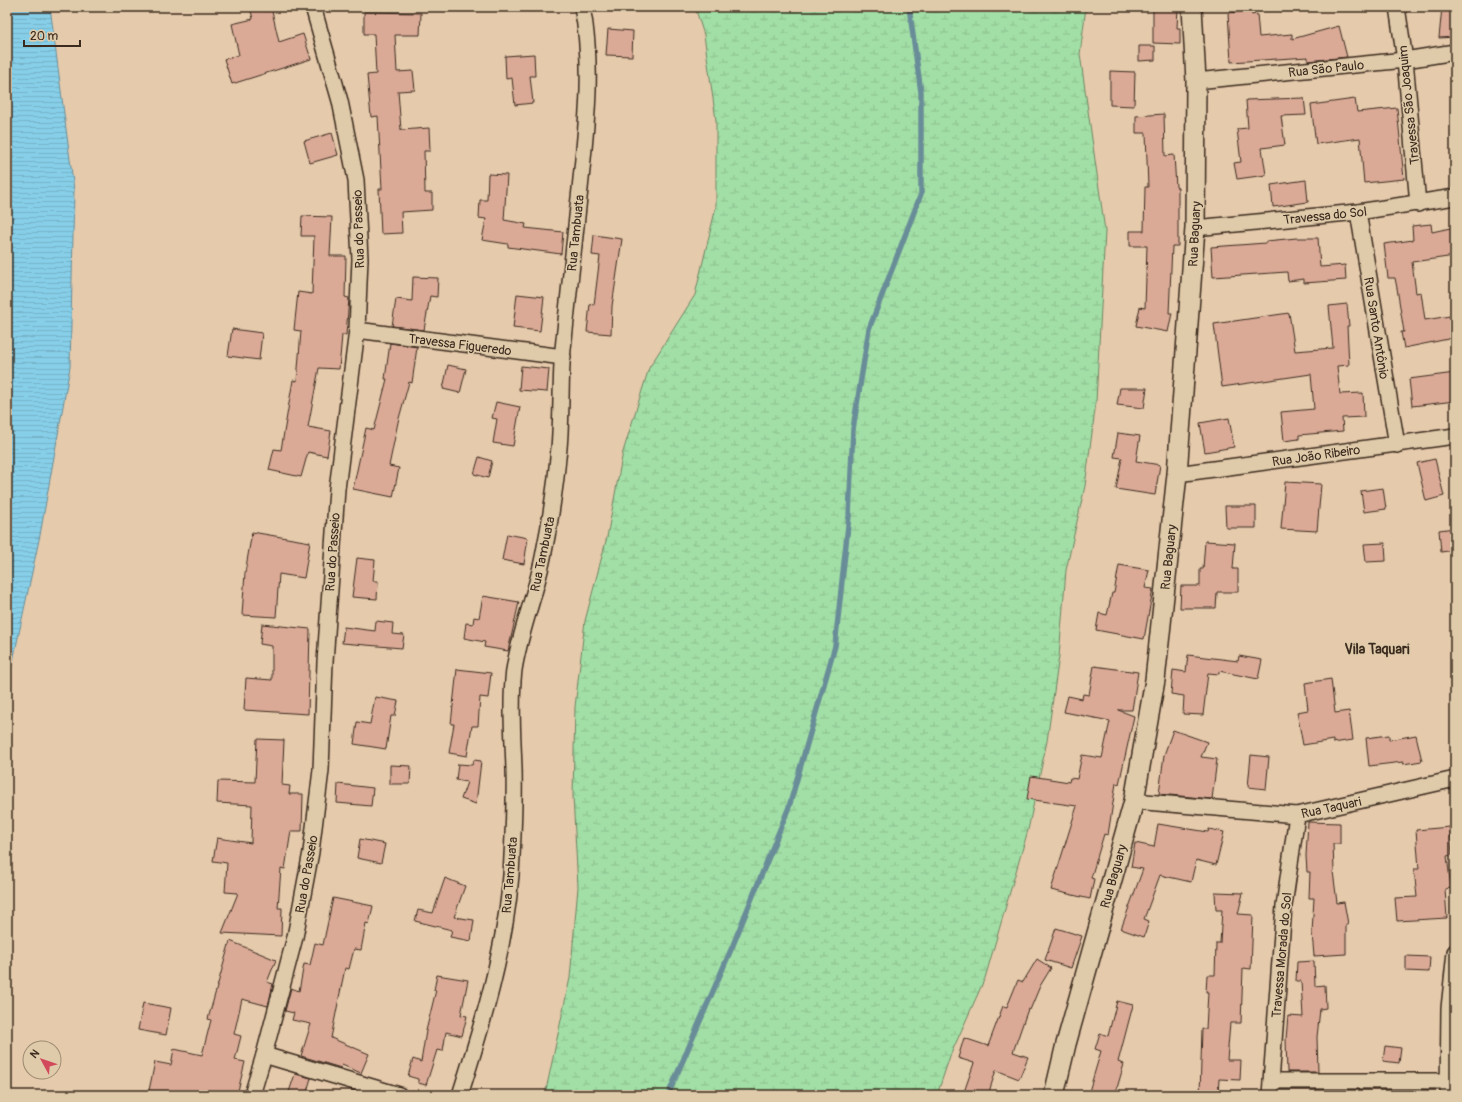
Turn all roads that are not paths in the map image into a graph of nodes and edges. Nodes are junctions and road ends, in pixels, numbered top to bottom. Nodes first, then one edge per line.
1 (312, 7) edge
2 (582, 7) edge
3 (1192, 7) edge
4 (1397, 7) edge
5 (1455, 52) edge
6 (1405, 60) junction
7 (1196, 82) junction
8 (1455, 197) edge
9 (1418, 204) junction
10 (1358, 212) junction
11 (1195, 228) junction
12 (357, 330) junction
13 (563, 357) junction
14 (1455, 436) edge
15 (1397, 445) junction
16 (1177, 474) junction
17 (1455, 779) edge
18 (1134, 802) junction
19 (1297, 815) junction
20 (1455, 952) edge
21 (264, 1055) junction
22 (1271, 1088) edge
23 (1448, 1088) edge
24 (252, 1095) edge
25 (399, 1095) edge
26 (460, 1095) edge
27 (1054, 1095) edge

1 - 12 street, Rua do Passeio
2 - 13 street, Rua Tambuata
3 - 7 street, Rua Baguary
4 - 6 street, Travessa São Joaquim
5 - 6 street, Rua São Paulo
6 - 7 street, Rua São Paulo
6 - 9 street, Travessa São Joaquim
7 - 11 street, Rua Baguary
8 - 9 street, Travessa do Sol
9 - 10 street, Travessa do Sol
10 - 11 street, Travessa do Sol
10 - 15 street, Rua Santo Antônio
11 - 16 street, Rua Baguary
12 - 13 street, Travessa Figueredo
12 - 21 street, Rua do Passeio
13 - 26 street, Rua Tambuata
14 - 15 street, Rua João Ribeiro
15 - 16 street, Rua João Ribeiro
16 - 18 street, Rua Baguary
17 - 19 street, Rua Taquari
18 - 19 street, Rua Taquari
18 - 27 street, Rua Baguary
19 - 22 street, Travessa Morada do Sol
20 - 23 street
21 - 24 street, Rua do Passeio
21 - 25 street
22 - 23 street

